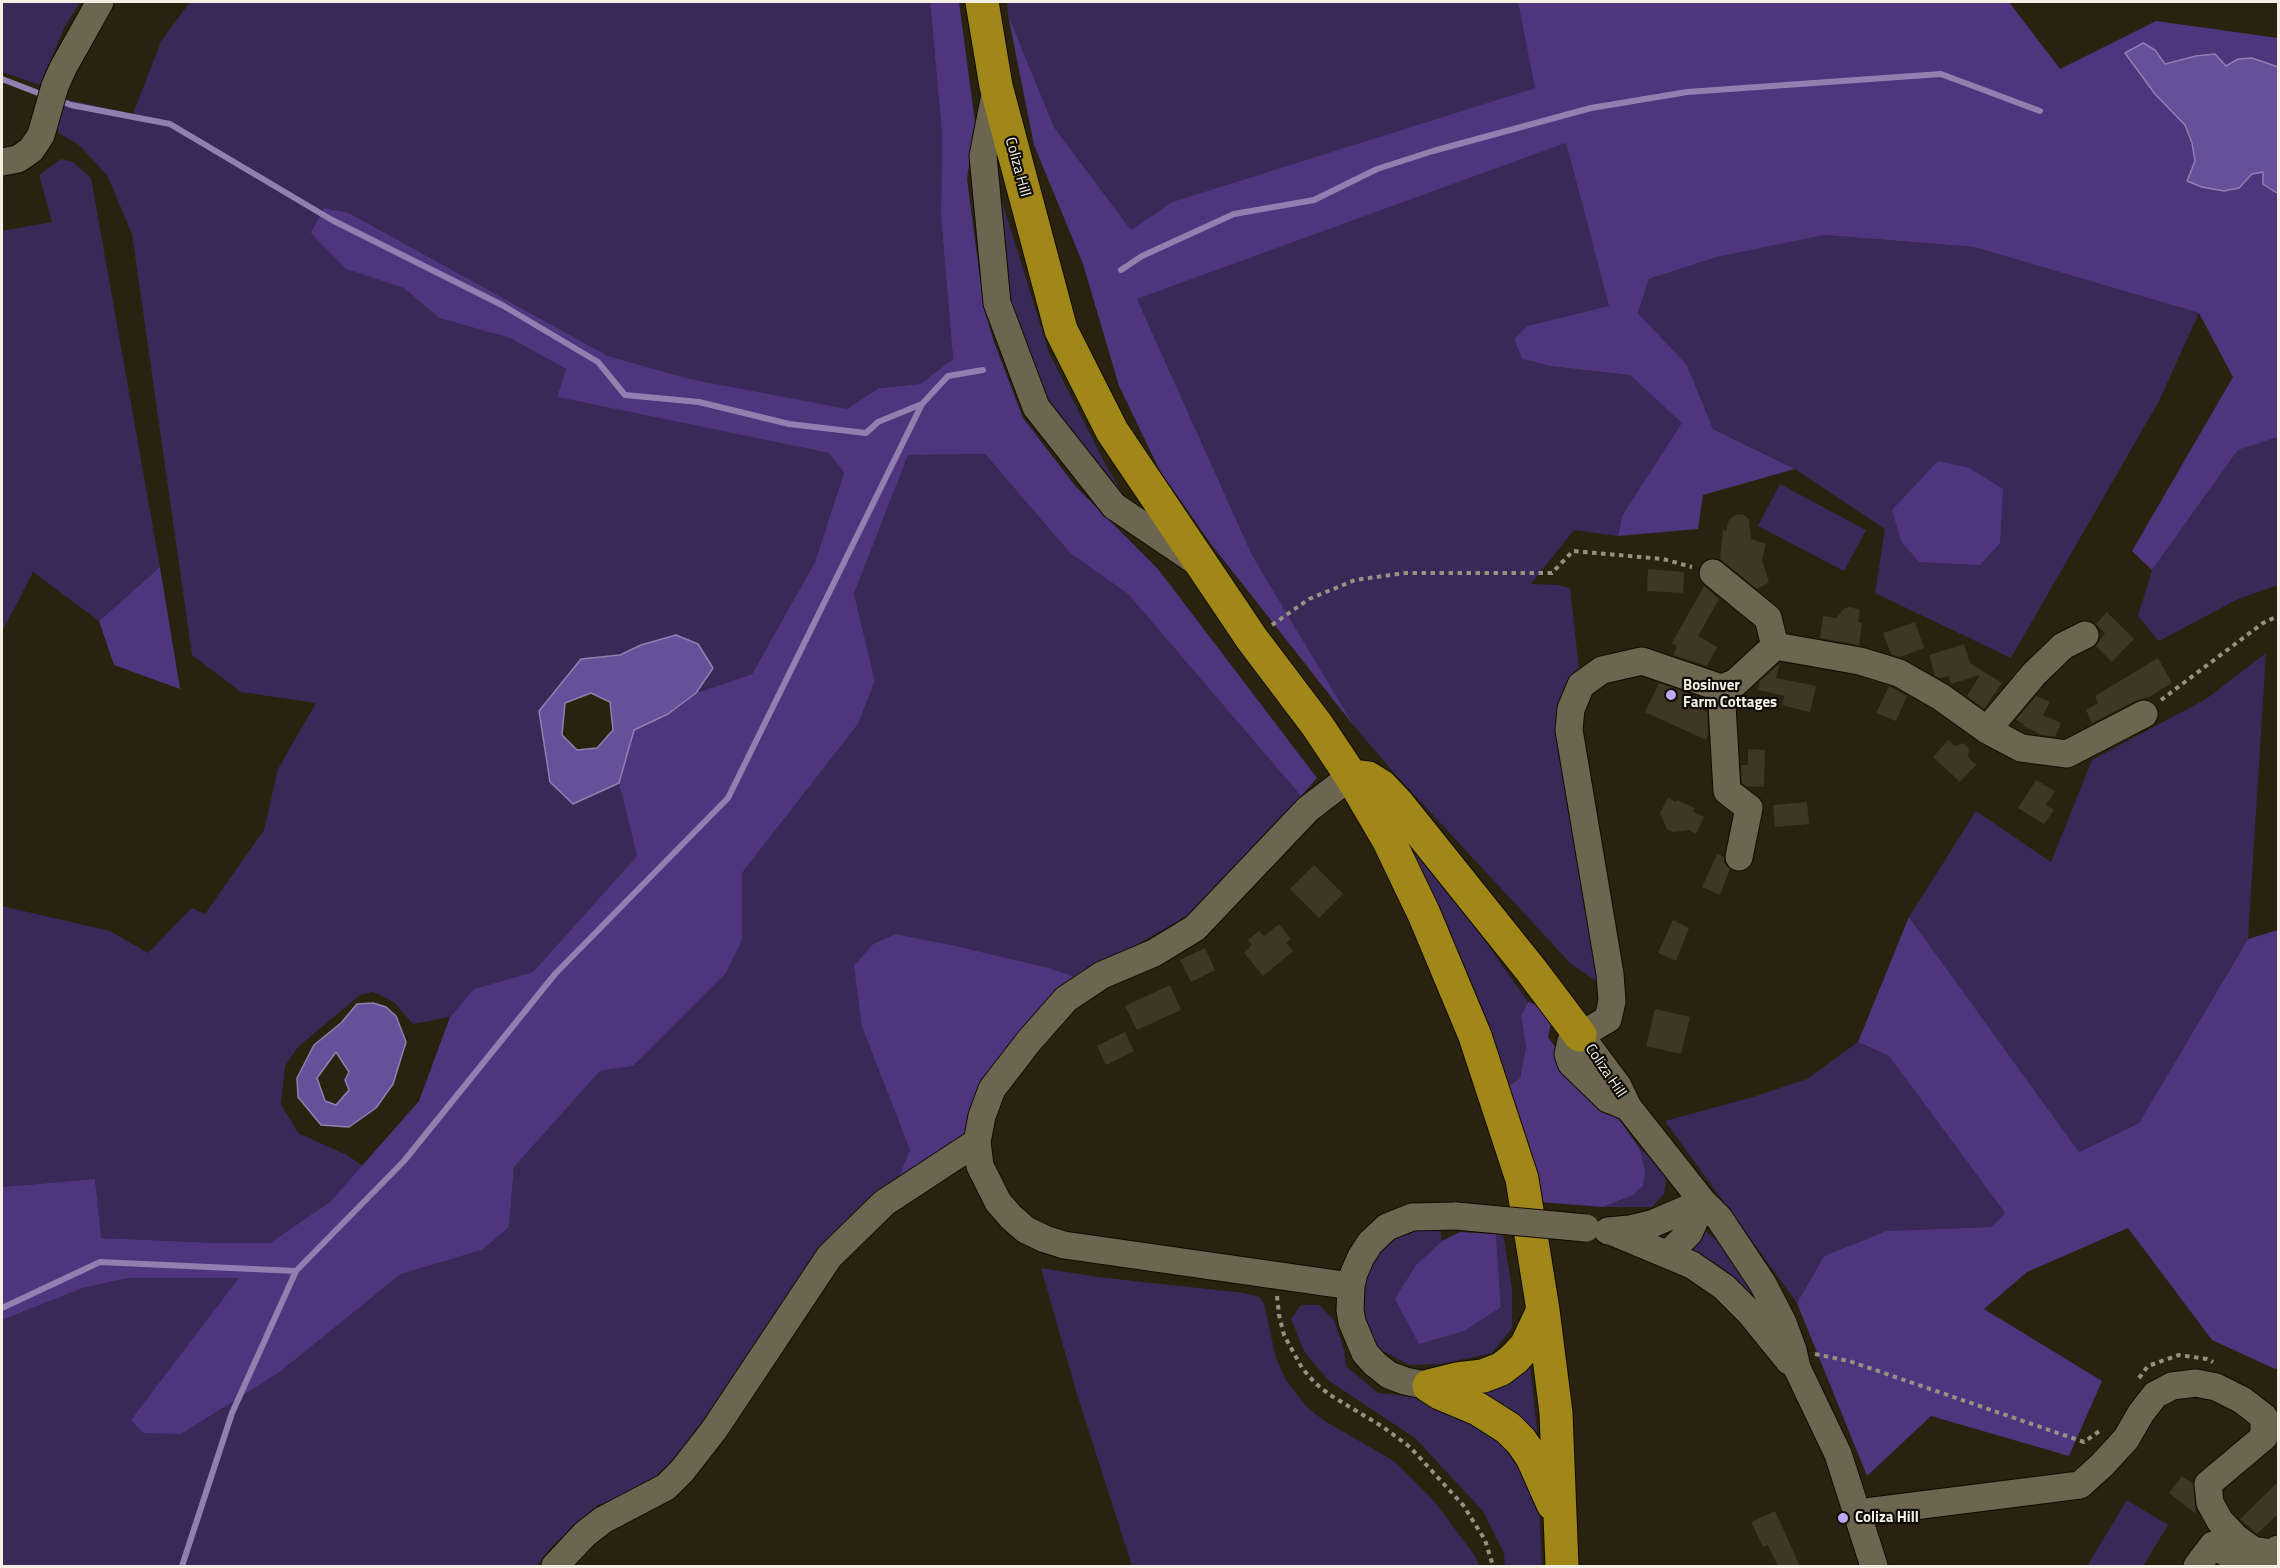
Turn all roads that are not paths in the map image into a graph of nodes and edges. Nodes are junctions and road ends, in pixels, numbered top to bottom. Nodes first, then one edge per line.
1 (100, 2) edge
2 (982, 2) edge
3 (996, 86) junction
4 (2, 162) edge
5 (1202, 566) junction
6 (1713, 573) road end
7 (2085, 635) dead end
8 (1775, 645) junction
9 (1721, 688) junction
10 (2144, 714) road end
11 (1987, 730) junction
12 (1351, 776) junction
13 (1739, 857) dead end
14 (1580, 1035) junction
15 (977, 1142) junction
16 (1704, 1202) junction
17 (1659, 1242) junction
18 (1351, 1286) junction
19 (1543, 1310) junction
20 (1795, 1359) junction
21 (1429, 1386) junction
22 (1858, 1513) junction
23 (1560, 1522) junction
24 (2278, 1549) edge
25 (555, 1566) edge
26 (1562, 1566) edge
27 (1874, 1566) edge
28 (2197, 1566) edge
29 (2248, 1566) edge

1 - 4 street
2 - 3 highway, Coliza Hill
3 - 5 highway, Coliza Hill
3 - 5 street
5 - 12 highway, Coliza Hill
6 - 8 street
7 - 11 street
8 - 9 street
8 - 11 street
9 - 13 street
9 - 14 street
10 - 11 street
12 - 14 highway
12 - 15 street
12 - 19 highway, Coliza Hill
14 - 16 street, Coliza Hill
15 - 18 street
15 - 25 street
16 - 17 street
16 - 20 street, Coliza Hill
17 - 18 street, bridge
17 - 20 street
18 - 21 street
19 - 21 highway
19 - 23 highway, Coliza Hill
20 - 22 street, Coliza Hill
21 - 23 highway
22 - 24 street
22 - 27 street, Coliza Hill
23 - 26 highway, Coliza Hill
28 - 29 street

